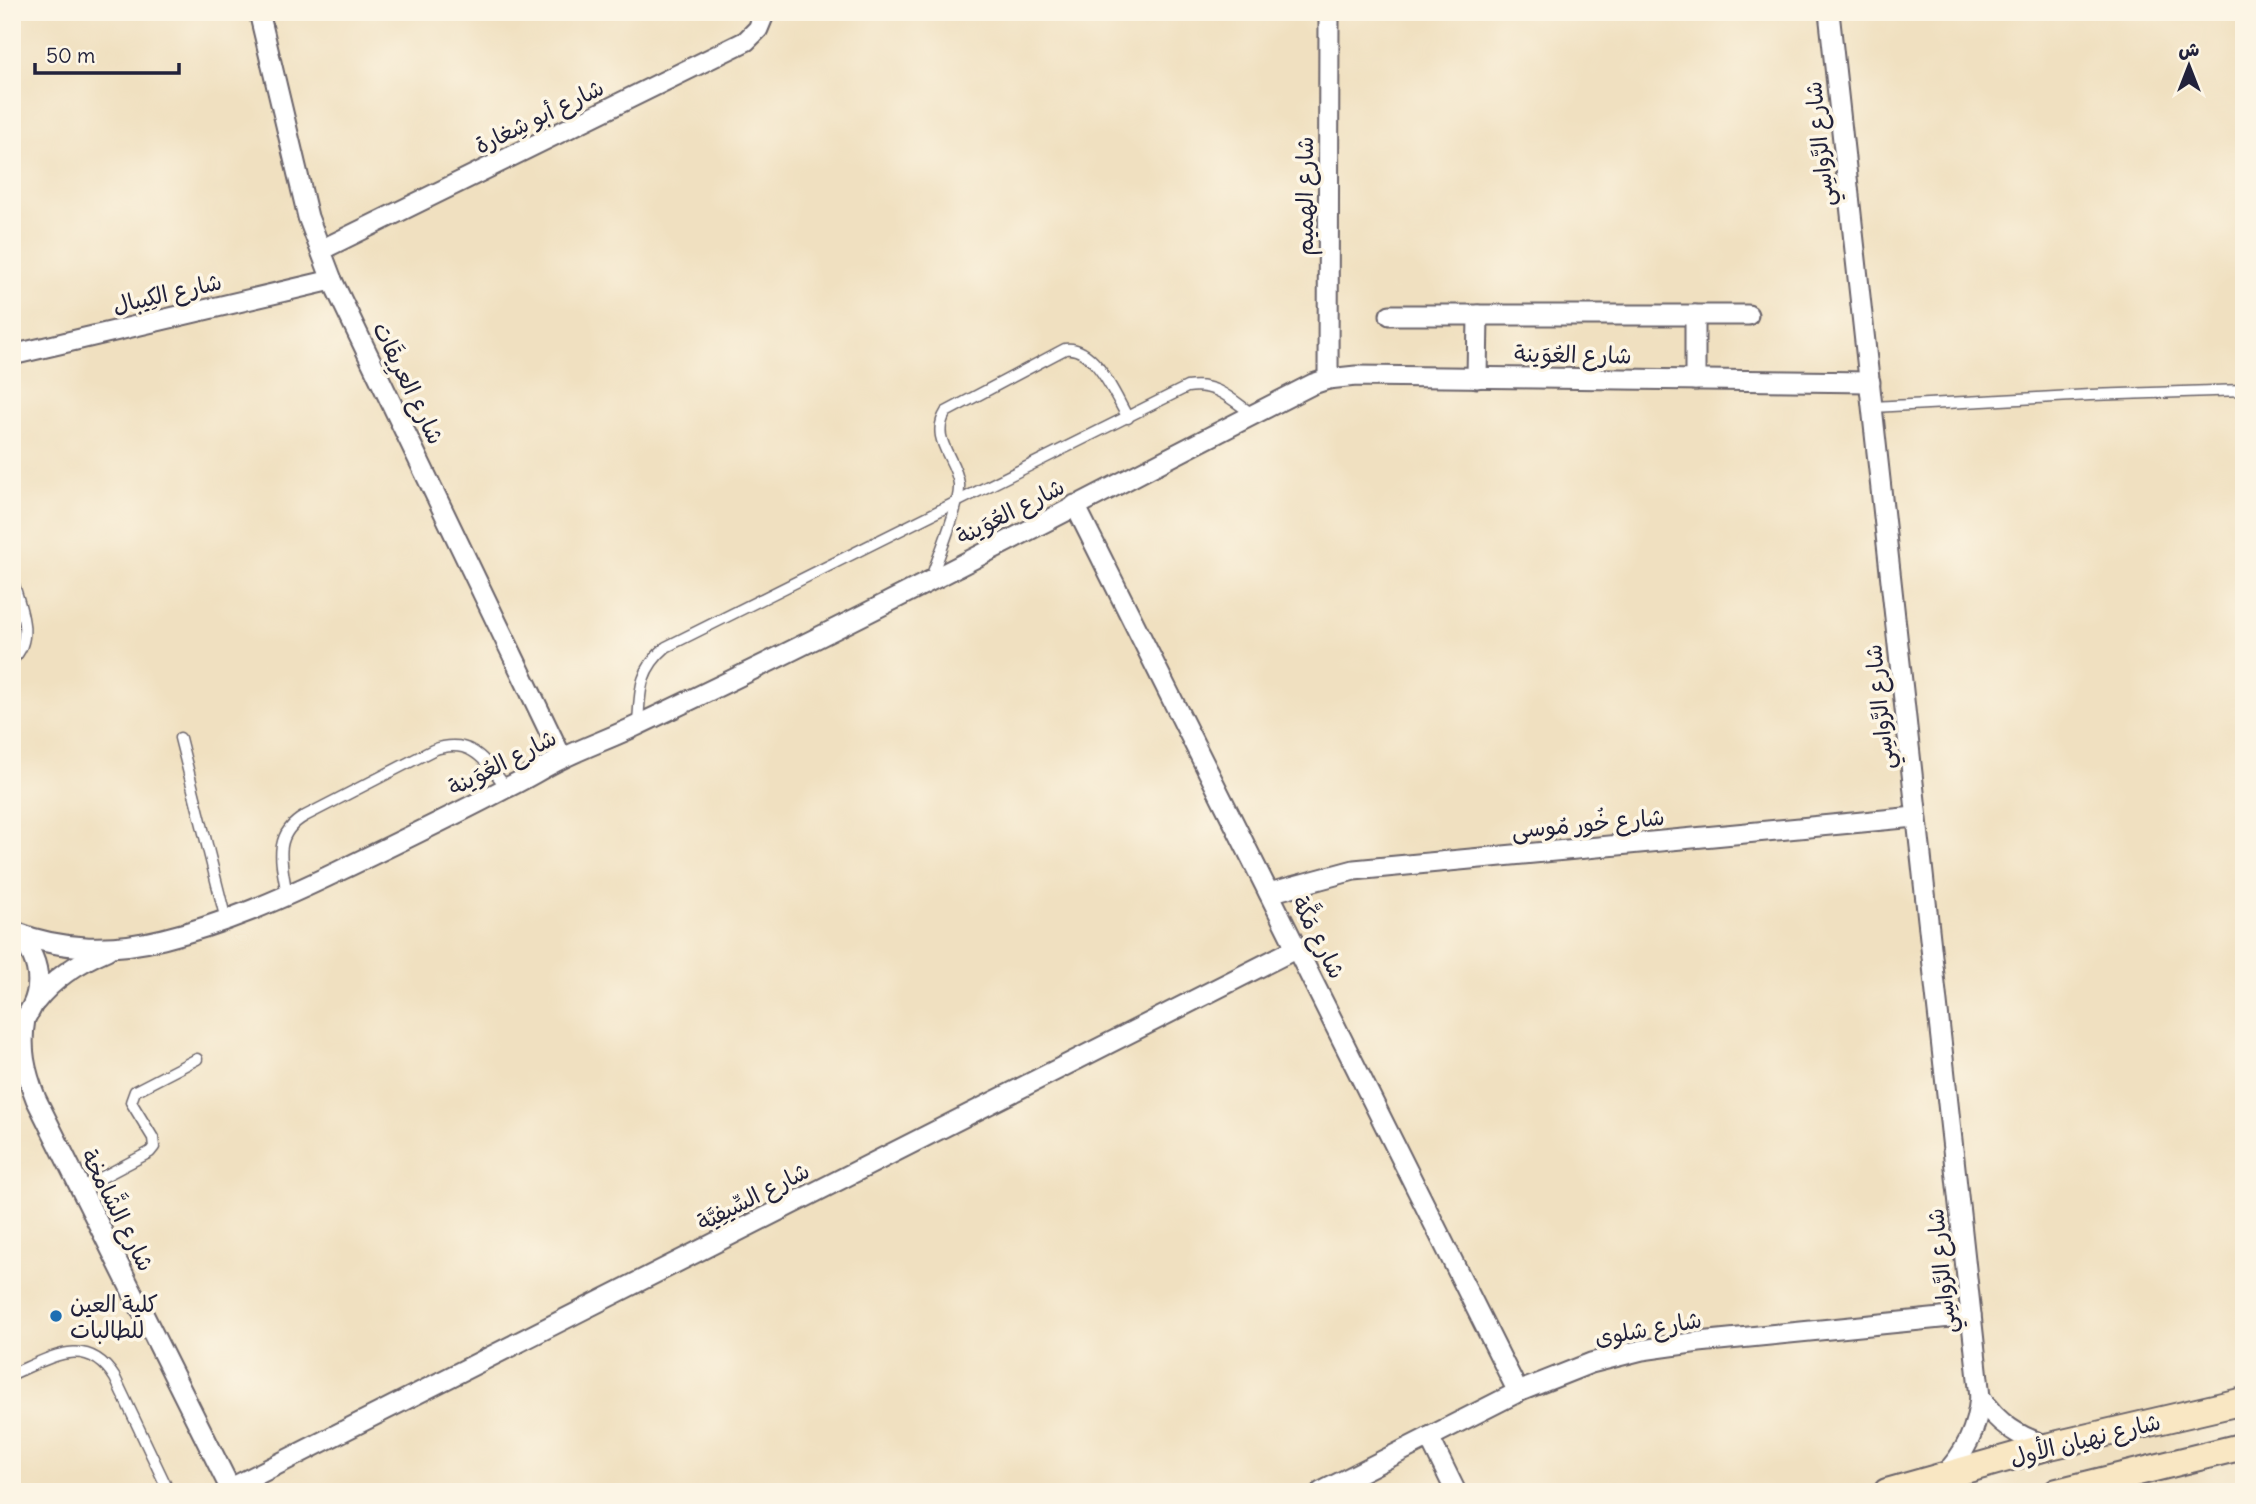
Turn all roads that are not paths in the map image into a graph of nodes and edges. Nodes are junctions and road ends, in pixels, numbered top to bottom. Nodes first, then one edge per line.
1 (259, 12) edge
2 (765, 12) edge
3 (1329, 12) edge
4 (1829, 12) edge
5 (321, 250) junction
6 (332, 280) junction
7 (1390, 315) dead end
8 (1478, 315) junction
9 (1695, 315) junction
10 (1748, 315) dead end
11 (12, 355) edge
12 (1477, 378) junction
13 (1328, 379) junction
14 (1695, 380) junction
15 (1870, 382) junction
16 (2244, 390) edge
17 (1873, 407) junction
18 (1253, 415) junction
19 (1128, 418) junction
20 (956, 504) junction
21 (1075, 505) junction
22 (12, 578) edge
23 (931, 579) junction
24 (12, 660) edge
25 (638, 726) junction
26 (180, 738) dead end
27 (562, 758) junction
28 (507, 788) junction
29 (1915, 817) junction
30 (1269, 893) junction
31 (287, 896) junction
32 (226, 920) junction
33 (14, 931) edge
34 (115, 947) junction
35 (1297, 948) junction
36 (24, 1018) edge
37 (197, 1059) dead end
38 (12, 1073) edge
39 (36, 1099) junction
40 (80, 1188) junction
41 (1970, 1315) junction
42 (12, 1374) edge
43 (1518, 1392) junction
44 (1980, 1397) junction
45 (2244, 1401) edge
46 (1429, 1437) junction
47 (2050, 1446) junction
48 (2244, 1446) edge
49 (1943, 1476) junction
50 (232, 1490) edge
51 (168, 1491) edge
52 (1321, 1492) edge
53 (1456, 1492) edge
54 (1887, 1492) edge
55 (2057, 1492) edge

1 - 5 street, شارع العرِيقَات
2 - 5 street, شارع أبو شِغارة
3 - 13 street, شارع الهميم
4 - 15 street, شارع الرَّواسِي
5 - 6 street, شارع العرِيقَات
6 - 11 street, شارع الكِيبال
6 - 27 street, شارع العرِيقَات
7 - 8 street
8 - 9 street
8 - 12 street
9 - 10 street
9 - 14 street
12 - 13 street, شارع العُوَينة
12 - 14 street, شارع العُوَينة
13 - 18 street, شارع العُوَينة
14 - 15 street, شارع العُوَينة
15 - 17 street, شارع الرَّواسِي
16 - 17 lane
17 - 29 street, شارع الرَّواسِي
18 - 19 lane
18 - 21 street, شارع العُوَينة
19 - 20 lane
19 - 20 lane
20 - 23 lane
20 - 25 lane
21 - 23 street, شارع العُوَينة
21 - 30 street, شارع مَكَّة
22 - 24 lane
23 - 25 street, شارع العُوَينة
25 - 27 street, شارع العُوَينة
26 - 32 lane
27 - 28 street, شارع العُوَينة
28 - 31 street, شارع العُوَينة
28 - 31 lane
29 - 30 street, شارع خُور مُوسى
29 - 41 street, شارع الرَّواسِي
30 - 35 street, شارع مَكَّة
31 - 32 street, شارع العُوَينة
32 - 34 street, شارع العُوَينة
33 - 34 street, شارع العُوَينة
33 - 36 street, شارع الشَّامخة
34 - 36 street, شارع العُوَينة
35 - 43 street, شارع مَكَّة
35 - 50 street, شارع السِّيفِيَّة
36 - 39 street, شارع الشَّامخة
37 - 40 lane
38 - 39 street, شارع الشَّامخة
39 - 40 street, شارع الشَّامخة
40 - 50 street, شارع الشَّامخة
41 - 43 street, شارع شلوى
41 - 44 street, شارع الرَّواسِي
42 - 51 lane
43 - 46 street, شارع شلوى
44 - 47 street
44 - 49 street, شارع الرَّواسِي
45 - 47 main road, شارع نهيان الأول
46 - 52 street, شارع شلوى
46 - 53 street
47 - 49 main road, شارع نهيان الأول
48 - 55 main road, شارع نهيان الأول
49 - 54 main road, شارع نهيان الأول

